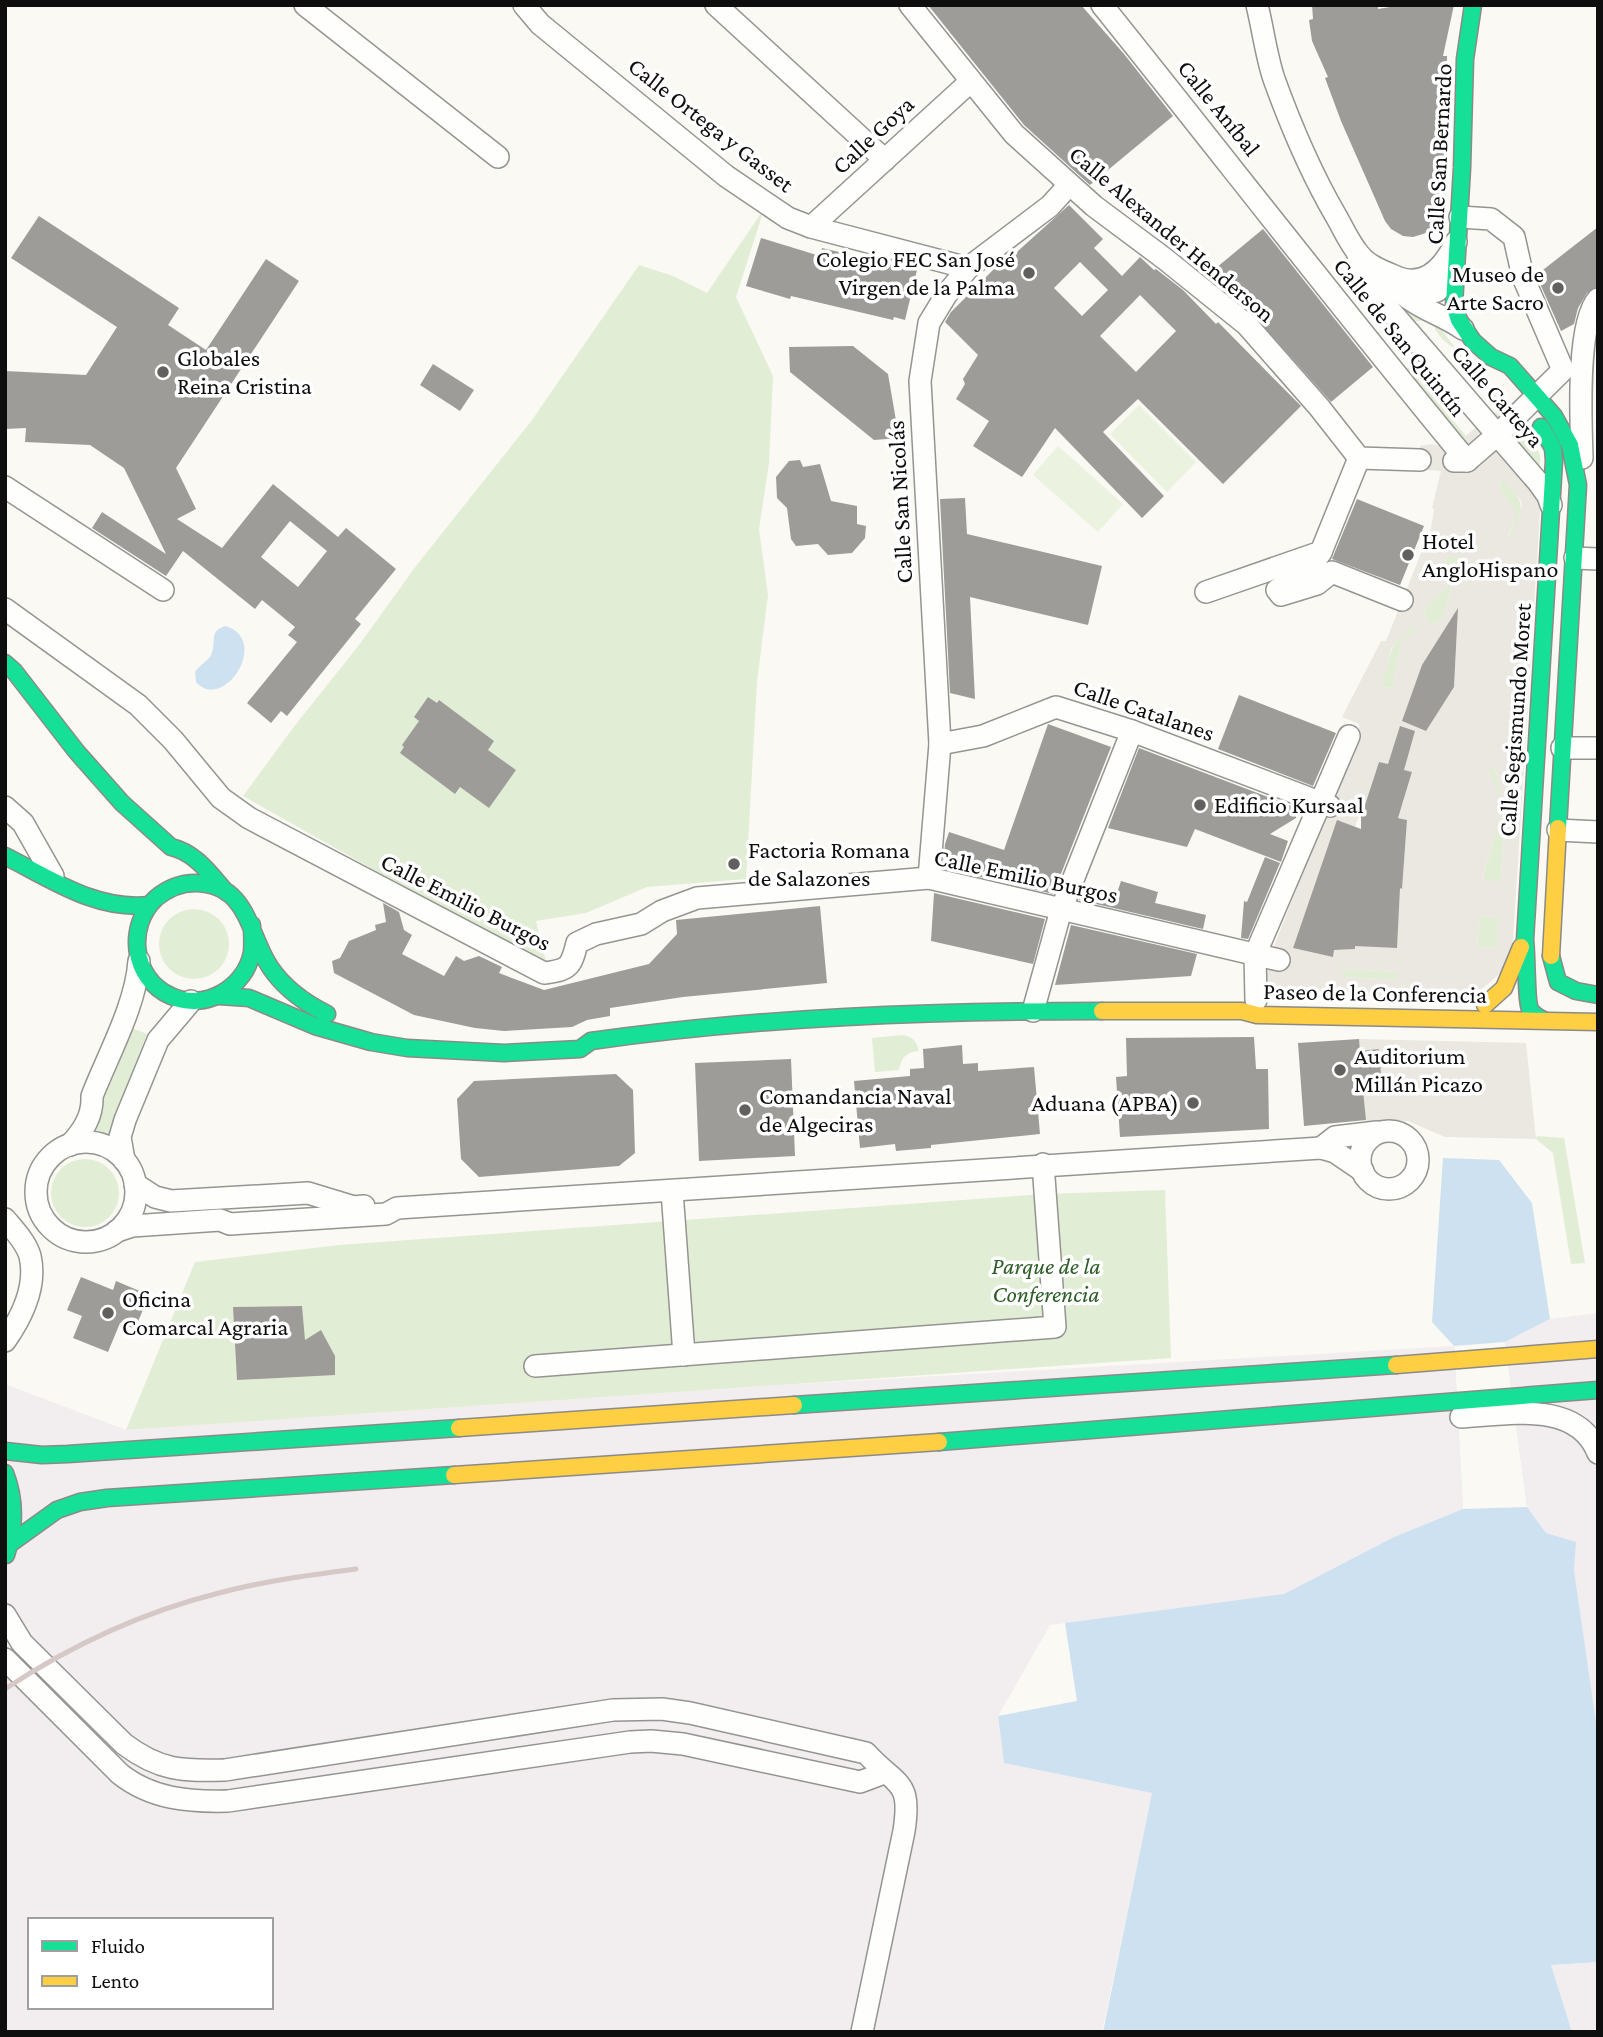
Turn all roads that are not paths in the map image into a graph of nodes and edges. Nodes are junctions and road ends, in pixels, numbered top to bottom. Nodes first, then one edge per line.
1 (305, 5) edge
2 (524, 5) edge
3 (716, 5) edge
4 (911, 5) edge
5 (1102, 5) edge
6 (1257, 5) edge
7 (1473, 5) edge
8 (970, 82) junction
9 (498, 158) dead end
10 (885, 160) junction
11 (1069, 185) junction
12 (811, 227) junction
13 (1460, 227) junction
14 (1294, 244) joint
15 (1365, 260) junction
16 (968, 268) junction
17 (1456, 273) junction
18 (1408, 298) junction
19 (1595, 302) edge
20 (1464, 329) junction
21 (1490, 357) junction
22 (1573, 371) junction
23 (1501, 380) dead end
24 (1590, 397) edge
25 (1527, 401) junction
26 (1497, 435) junction
27 (1359, 458) junction
28 (1420, 460) dead end
29 (1578, 485) junction
30 (5, 487) edge
31 (1551, 505) junction
32 (1321, 552) junction
33 (1575, 558) junction
34 (1598, 559) edge
35 (163, 590) dead end
36 (1206, 592) dead end
37 (1402, 600) dead end
38 (5, 608) edge
39 (5, 663) edge
40 (1132, 731) junction
41 (1349, 736) dead end
42 (940, 744) junction
43 (1562, 748) junction
44 (1598, 748) edge
45 (1325, 804) junction
46 (5, 807) edge
47 (1558, 830) junction
48 (1598, 832) edge
49 (171, 847) junction
50 (5, 856) edge
51 (5, 868) edge
52 (929, 878) junction
53 (60, 882) junction
54 (167, 890) junction
55 (226, 892) junction
56 (149, 905) junction
57 (1061, 910) junction
58 (103, 917) dead end
59 (252, 925) junction
60 (119, 929) dead end
61 (1525, 940) junction
62 (137, 952) junction
63 (1255, 955) junction
64 (1279, 960) dead end
65 (1598, 995) edge
66 (219, 996) junction
67 (191, 1001) junction
68 (1485, 1005) junction
69 (1249, 1006) junction
70 (1528, 1006) junction
71 (1598, 1006) edge
72 (1033, 1012) junction
73 (1543, 1020) junction
74 (1598, 1022) edge
75 (591, 1041) junction
76 (1377, 1132) junction
77 (70, 1145) junction
78 (1321, 1148) junction
79 (124, 1160) junction
80 (1043, 1164) junction
81 (1363, 1171) junction
82 (135, 1184) junction
83 (672, 1191) junction
84 (397, 1208) junction
85 (5, 1219) edge
86 (117, 1231) junction
87 (1598, 1333) edge
88 (5, 1341) edge
89 (1598, 1349) edge
90 (1553, 1354) junction
91 (684, 1355) junction
92 (535, 1366) dead end
93 (1598, 1390) edge
94 (1408, 1406) junction
95 (5, 1451) edge
96 (1598, 1453) edge
97 (5, 1474) edge
98 (8, 1550) edge
99 (5, 1615) edge
100 (5, 1658) edge
101 (884, 1773) junction
102 (862, 2032) edge

1 - 9 street
2 - 12 street, Calle Ortega y Gasset
3 - 10 street
4 - 8 street, Calle Alexander Henderson
5 - 14 street, Calle Aníbal
6 - 15 street, Calle Carteya
7 - 13 main road, Calle San Bernardo
8 - 10 street, Calle Goya
8 - 11 street, Calle Alexander Henderson
10 - 12 street, Calle Goya
11 - 16 street, Calle San Nicolás
11 - 27 street, Calle Alexander Henderson
12 - 16 street, Calle Ortega y Gasset
13 - 15 street
13 - 17 main road, Calle San Bernardo
13 - 22 street
14 - 26 street, Calle de San Quintín
15 - 18 street, Calle Carteya
15 - 26 street, Calle Carteya
16 - 42 street, Calle San Nicolás
17 - 18 street
17 - 20 main road, Calle San Bernardo
18 - 20 street, Calle Carteya
19 - 22 street
20 - 21 main road
21 - 23 main road
21 - 25 main road
22 - 24 street
22 - 25 street
24 - 29 street
25 - 26 street
25 - 29 main road, Calle Segismundo Moret
25 - 31 main road, Calle Segismundo Moret
26 - 31 street, Calle Carteya
27 - 28 street
27 - 32 street
29 - 33 main road, Calle Segismundo Moret
30 - 35 street
31 - 61 main road, Calle Segismundo Moret
32 - 36 street
32 - 37 street
33 - 34 street
33 - 43 main road, Calle Segismundo Moret
38 - 52 street, Calle Emilio Burgos
39 - 49 main road
40 - 42 street, Calle Catalanes
40 - 45 street, Calle Catalanes
40 - 57 street
41 - 45 street
42 - 52 street, Calle San Nicolás
43 - 44 street
43 - 47 main road, Calle Segismundo Moret
45 - 63 street
46 - 53 street
47 - 48 street
47 - 65 main road, Calle Segismundo Moret
49 - 54 main road
49 - 55 main road
50 - 53 main road
51 - 58 main road
52 - 57 street, Calle Emilio Burgos
53 - 56 main road
54 - 55 main road
54 - 56 main road
55 - 59 main road
56 - 62 main road
57 - 63 street, Calle Emilio Burgos
57 - 72 street
59 - 66 main road
59 - 75 main road
60 - 62 main road
61 - 68 main road, Calle Segismundo Moret
61 - 70 main road, Calle Segismundo Moret
62 - 67 main road
62 - 77 street
63 - 64 street, Calle Emilio Burgos
63 - 69 street
66 - 67 main road
66 - 75 main road
67 - 79 street
68 - 69 main road, Paseo de la Conferencia
68 - 70 main road, Paseo de la Conferencia
69 - 72 main road
69 - 73 main road, Paseo de la Conferencia
70 - 71 main road, Paseo de la Conferencia
70 - 73 main road
72 - 75 main road
73 - 74 main road, Paseo de la Conferencia
76 - 78 street
76 - 81 street
76 - 81 street
77 - 79 street
77 - 86 street
78 - 80 street
78 - 81 street
79 - 82 street
80 - 83 street
80 - 91 street
82 - 84 street
82 - 86 street
83 - 84 street
83 - 91 street
84 - 86 street
85 - 88 street
87 - 90 main road
89 - 90 main road
90 - 95 main road
91 - 92 street
93 - 94 main road
94 - 96 street
94 - 98 main road
97 - 98 main road
99 - 101 street
100 - 101 street
101 - 102 street

